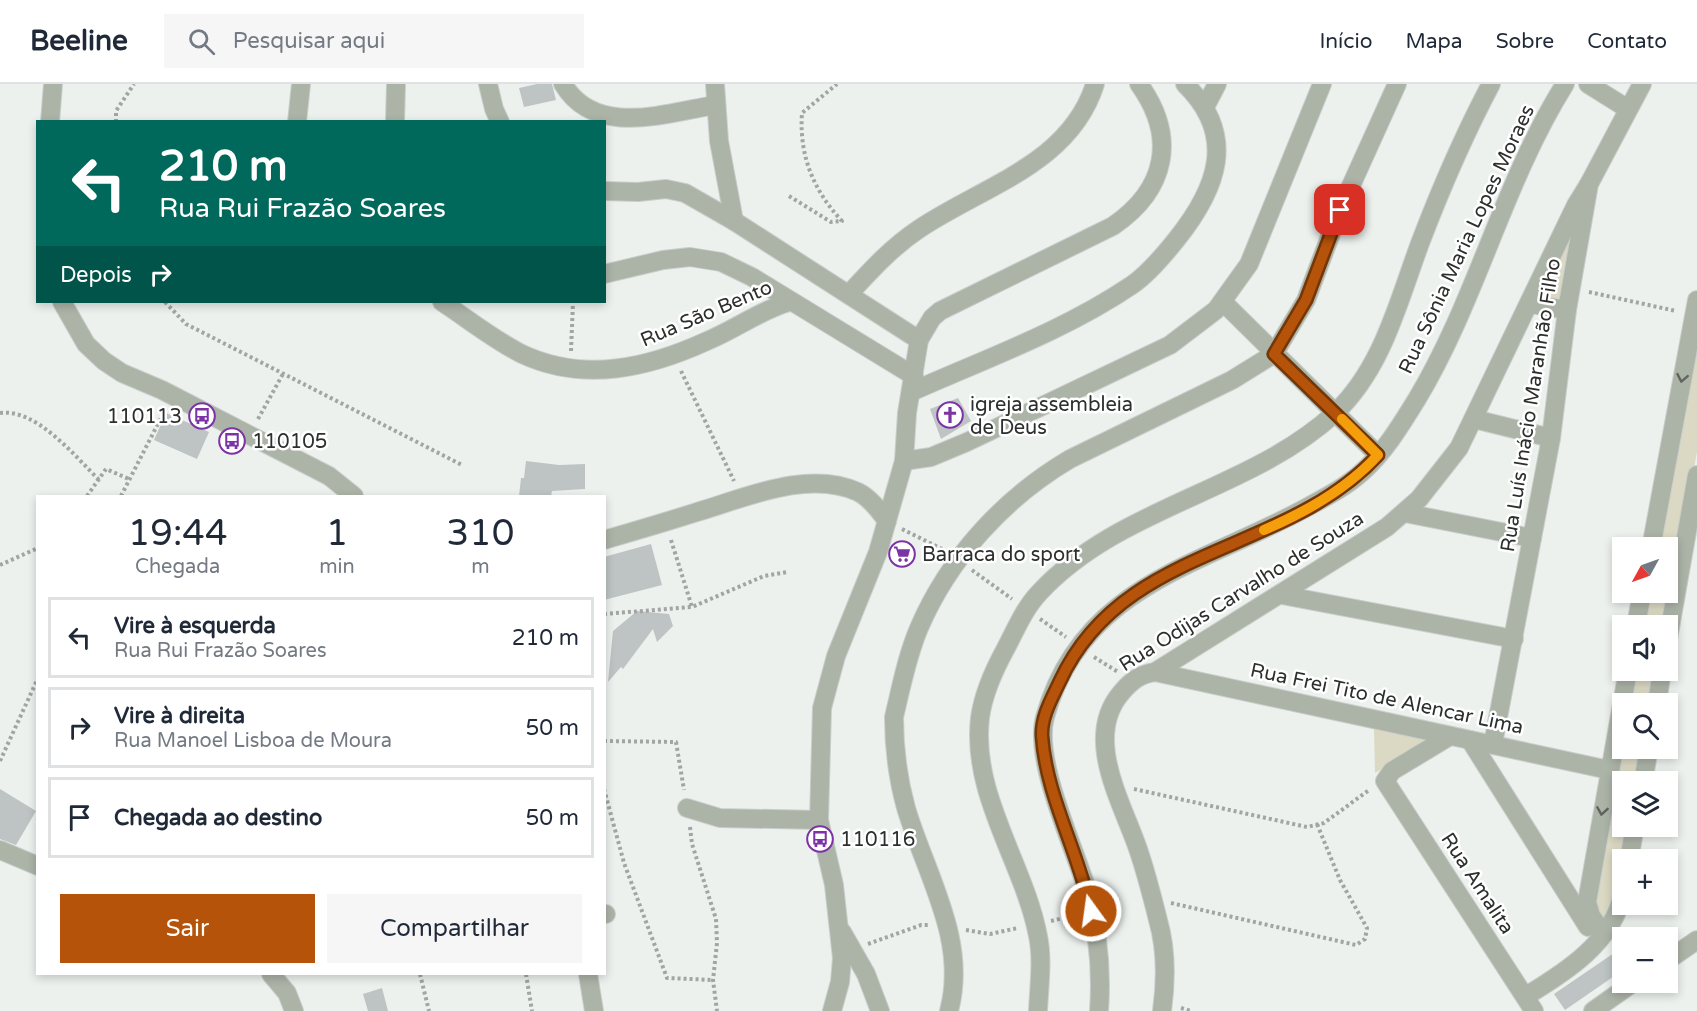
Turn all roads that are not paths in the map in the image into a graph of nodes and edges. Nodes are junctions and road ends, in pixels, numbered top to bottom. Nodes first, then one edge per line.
1 (53, 84) edge
2 (301, 84) edge
3 (396, 84) edge
4 (489, 84) edge
5 (715, 84) edge
6 (1095, 84) edge
7 (1139, 84) edge
8 (1185, 84) edge
9 (1217, 84) edge
10 (1322, 84) edge
11 (1397, 84) edge
12 (1491, 84) edge
13 (1564, 84) edge
14 (1588, 84) edge
15 (1642, 84) edge
16 (569, 86) edge
17 (715, 105) junction
18 (1205, 107) junction
19 (1628, 109) junction
20 (50, 120) edge
21 (297, 120) edge
22 (395, 120) edge
23 (499, 120) edge
24 (1589, 184) junction
25 (606, 191) edge
26 (734, 221) junction
27 (606, 274) edge
28 (849, 294) junction
29 (1697, 300) edge
30 (789, 302) junction
31 (1223, 302) junction
32 (63, 303) edge
33 (444, 303) edge
34 (1531, 304) junction
35 (1567, 310) junction
36 (919, 340) junction
37 (1274, 354) junction
38 (912, 384) junction
39 (1335, 412) junction
40 (1473, 419) junction
41 (1551, 438) junction
42 (1378, 455) junction
43 (904, 461) junction
44 (1697, 475) edge
45 (353, 495) edge
46 (1405, 513) junction
47 (887, 521) junction
48 (1653, 537) edge
49 (1532, 538) junction
50 (606, 539) edge
51 (1282, 595) junction
52 (1672, 615) edge
53 (1514, 639) junction
54 (1155, 672) junction
55 (1626, 681) edge
56 (1450, 736) junction
57 (1470, 740) junction
58 (1493, 744) junction
59 (1609, 770) junction
60 (687, 808) road end
61 (819, 820) junction
62 (0, 850) edge
63 (36, 865) edge
64 (1614, 915) edge
65 (840, 929) junction
66 (1600, 937) junction
67 (1697, 940) edge
68 (1678, 953) edge
69 (273, 975) edge
70 (588, 975) edge
71 (1618, 993) edge
72 (1530, 1004) edge
73 (294, 1011) edge
74 (594, 1011) edge
75 (832, 1011) edge
76 (880, 1011) edge
77 (949, 1011) edge
78 (1038, 1011) edge
79 (1100, 1011) edge
80 (1162, 1011) edge
81 (1593, 1011) edge

1 - 20 street
2 - 21 street
3 - 22 street
4 - 23 street
5 - 17 street
6 - 28 street
7 - 36 street
8 - 18 street
9 - 18 street
10 - 31 street
11 - 37 street
12 - 39 street
13 - 42 street, Rua Sônia Maria Lopes Moraes
14 - 19 street
15 - 19 street, Rua Luís Inácio Maranhão Filho
16 - 17 street
17 - 26 street
18 - 38 street
19 - 24 street, Rua Luís Inácio Maranhão Filho
24 - 34 street, Rua Odijas Carvalho de Souza
24 - 35 street, Rua Luís Inácio Maranhão Filho
25 - 26 street
26 - 28 street
27 - 30 street
28 - 36 street
29 -> 48 street
30 - 33 street, Rua São Bento
30 - 38 street
31 - 37 street
31 - 43 street
32 - 45 street
34 - 35 street
34 - 40 street, Rua Odijas Carvalho de Souza
35 - 41 street, Rua Luís Inácio Maranhão Filho
36 - 38 street
37 - 39 street
37 - 77 street
38 - 43 street
39 - 42 street
39 - 78 street
40 - 41 street
40 - 46 street, Rua Odijas Carvalho de Souza
41 - 49 street, Rua Luís Inácio Maranhão Filho
42 - 79 street, Rua Sônia Maria Lopes Moraes
43 - 47 street
44 - 52 street
46 - 49 street
46 - 51 street, Rua Odijas Carvalho de Souza
47 - 50 street
47 - 61 street
49 - 53 street, Rua Luís Inácio Maranhão Filho
51 - 53 street
51 - 54 street, Rua Odijas Carvalho de Souza
53 - 58 street, Rua Luís Inácio Maranhão Filho
54 - 56 street, Rua Frei Tito de Alencar Lima
54 - 80 street, Rua Odijas Carvalho de Souza
55 - 59 street
56 - 57 street, Rua Frei Tito de Alencar Lima
56 - 72 street, Rua Amalita
57 - 58 street, Rua Frei Tito de Alencar Lima
57 - 66 street
58 - 59 street, Rua Frei Tito de Alencar Lima
59 -> 66 street
60 - 61 street
61 - 65 street
62 - 63 street
64 - 66 street
65 - 75 street
65 - 76 street
66 - 72 street
67 - 68 street
69 - 73 street
70 - 74 street
71 - 81 street

